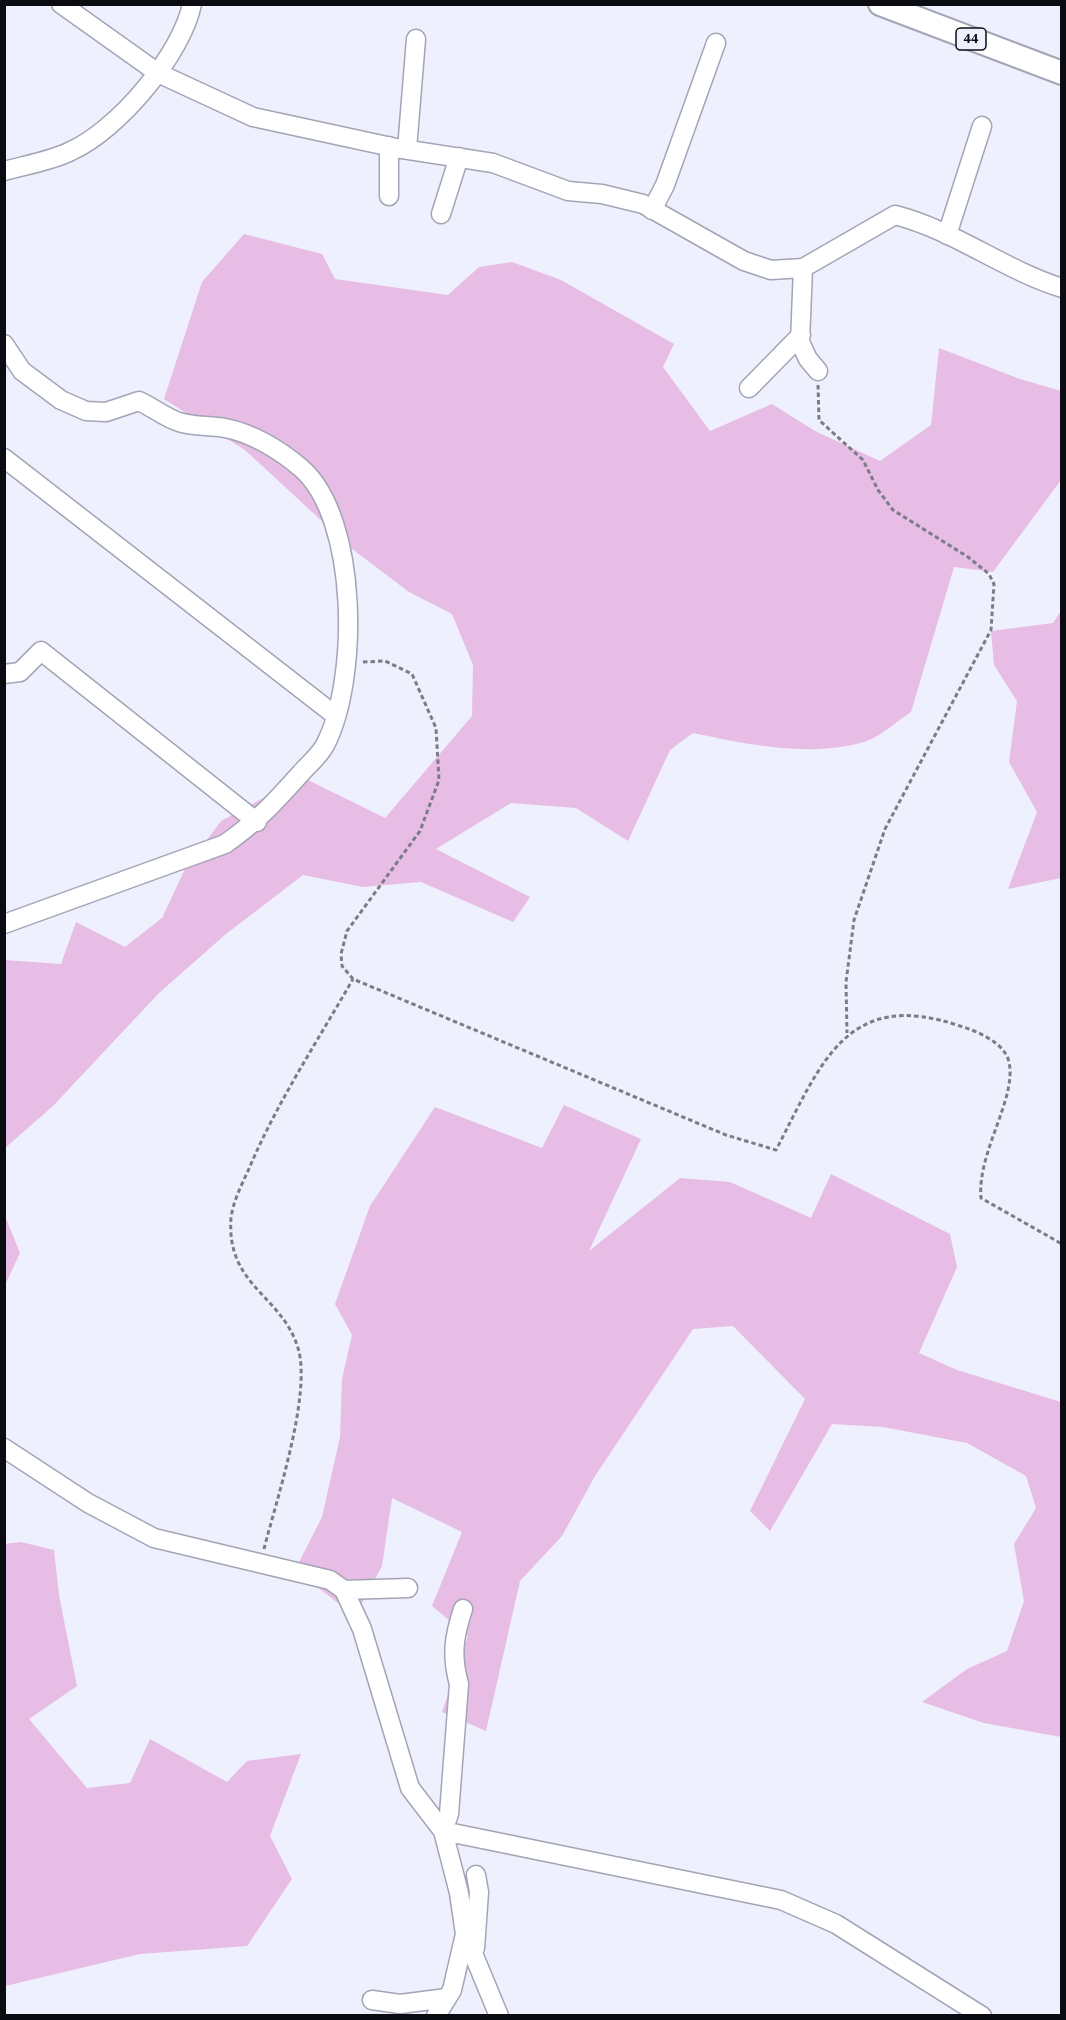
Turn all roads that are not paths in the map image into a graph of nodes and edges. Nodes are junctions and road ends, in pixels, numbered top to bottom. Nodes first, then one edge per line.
1 (61, 4) edge
2 (192, 4) edge
3 (880, 4) edge
4 (416, 39) dead end
5 (716, 44) dead end
6 (158, 73) junction
7 (1062, 73) edge
8 (982, 126) dead end
9 (389, 146) junction
10 (407, 149) junction
11 (459, 158) junction
12 (4, 171) edge
13 (389, 196) dead end
14 (652, 210) junction
15 (441, 214) dead end
16 (947, 235) junction
17 (803, 268) junction
18 (1062, 288) edge
19 (801, 335) junction
20 (4, 344) edge
21 (818, 371) road end
22 (749, 388) dead end
23 (4, 458) edge
24 (4, 674) edge
25 (336, 716) junction
26 (257, 822) junction
27 (4, 924) edge
28 (4, 1448) edge
29 (408, 1588) dead end
30 (344, 1590) junction
31 (463, 1609) dead end
32 (443, 1831) junction
33 (476, 1875) dead end
34 (465, 1934) junction
35 (474, 1956) junction
36 (447, 1998) junction
37 (372, 2000) dead end
38 (436, 2016) edge
39 (499, 2016) edge
40 (982, 2016) edge

1 - 6 street
2 - 6 street
3 - 7 main road, 44
4 - 10 street
5 - 14 street
6 - 9 street
6 - 12 street
8 - 16 street
9 - 10 street
9 - 13 street
10 - 11 street
11 - 14 street
11 - 15 street
14 - 17 street
16 - 17 street
16 - 18 street
17 - 19 street
19 - 21 street
19 - 22 street
20 - 25 street
23 - 25 street
24 - 26 street
25 - 26 street
26 - 27 street
28 - 30 street
29 - 30 street
30 - 32 street
31 - 32 street
32 - 34 street
32 - 40 street
33 - 35 street
34 - 35 street
34 - 36 street
35 - 39 street
36 - 37 street
36 - 38 street

